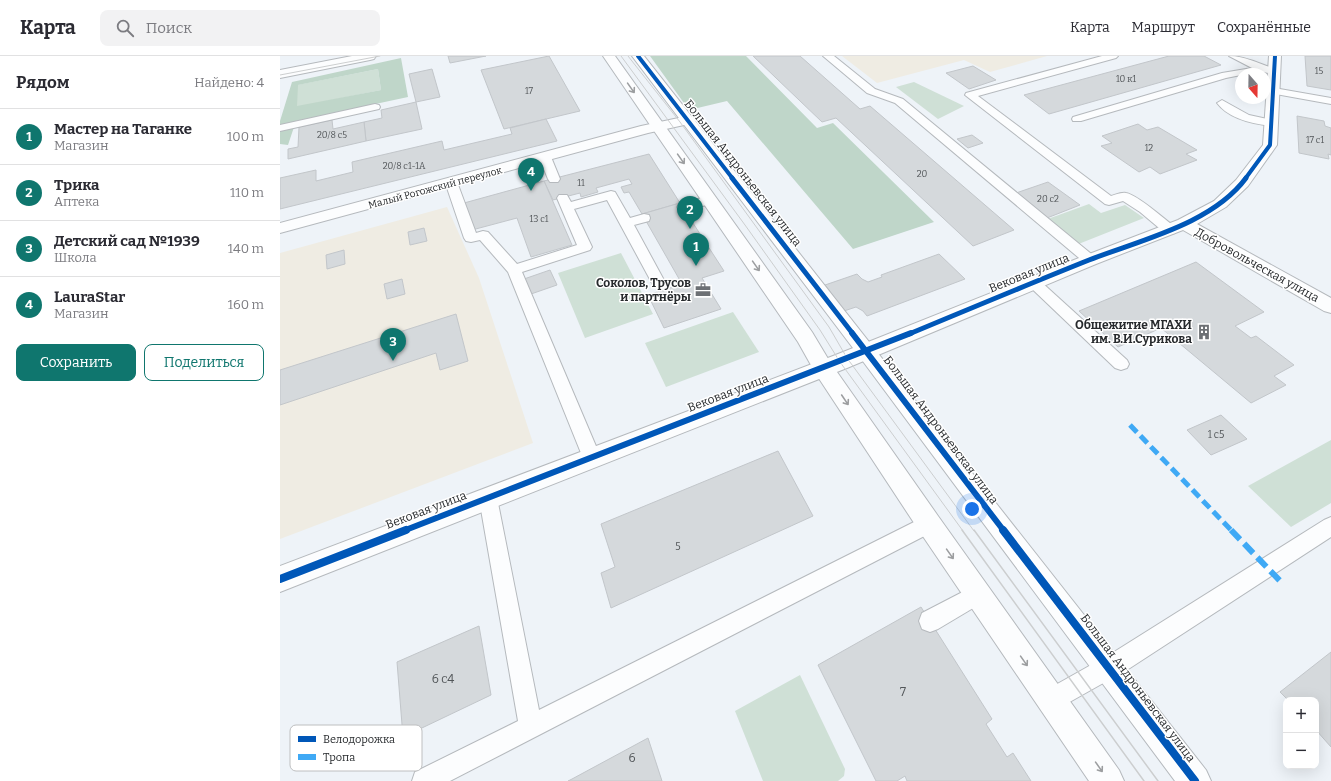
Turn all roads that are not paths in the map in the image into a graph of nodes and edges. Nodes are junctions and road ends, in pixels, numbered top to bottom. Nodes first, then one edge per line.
1 (365, 56) edge
2 (609, 56) edge
3 (638, 56) edge
4 (828, 56) edge
5 (1113, 56) edge
6 (1234, 56) edge
7 (1275, 56) edge
8 (1264, 68) edge
9 (1270, 68) edge
10 (280, 74) edge
11 (1235, 74) edge
12 (1271, 78) edge
13 (1274, 91) junction
14 (1331, 101) edge
15 (1222, 103) dead end
16 (375, 107) dead end
17 (1077, 119) dead end
18 (688, 120) junction
19 (1272, 124) junction
20 (659, 127) junction
21 (280, 128) edge
22 (545, 157) junction
23 (554, 179) dead end
24 (451, 182) junction
25 (710, 200) junction
26 (683, 207) dead end
27 (644, 218) dead end
28 (626, 223) junction
29 (1177, 227) junction
30 (280, 228) edge
31 (1090, 260) junction
32 (514, 270) junction
33 (658, 282) dead end
34 (1034, 283) junction
35 (1331, 306) edge
36 (866, 350) junction
37 (1121, 364) dead end
38 (823, 368) junction
39 (592, 458) junction
40 (488, 498) junction
41 (929, 524) junction
42 (1331, 526) edge
43 (280, 579) edge
44 (978, 594) junction
45 (930, 621) dead end
46 (1108, 668) junction
47 (1051, 700) junction
48 (531, 727) junction
49 (424, 781) edge
50 (1108, 781) edge
51 (1195, 781) edge

1 - 10 street
2 -> 20 street
3 - 18 street, Большая Андроньевская улица
4 - 31 lane
5 - 29 lane
6 - 8 lane
7 - 9 street, Вековая улица
11 - 17 lane
12 - 13 street, Вековая улица
13 - 14 lane
13 - 19 street, Вековая улица
15 - 19 lane
16 - 21 lane
18 - 20 street, Малый Рогожский переулок
18 - 36 street, Большая Андроньевская улица
19 - 29 street, Вековая улица
20 - 22 street, Малый Рогожский переулок
20 -> 25 street
22 - 23 lane
22 - 24 street, Малый Рогожский переулок
24 - 30 street, Малый Рогожский переулок
24 - 32 lane
25 - 26 lane
25 -> 38 street
27 - 28 lane
28 - 32 lane
28 - 33 lane
29 - 31 street, Вековая улица
29 - 35 street, Добровольческая улица
31 - 34 street, Вековая улица
32 - 39 lane
34 - 36 street, Вековая улица
34 - 37 lane
36 - 38 street, Вековая улица
36 - 46 street, Большая Андроньевская улица
38 - 39 street, Вековая улица
38 -> 41 street
39 - 40 street, Вековая улица
40 - 43 street, Вековая улица
40 - 48 lane
41 -> 44 street
41 - 48 lane
42 - 46 lane
44 - 45 lane
44 -> 47 street
46 - 47 lane
46 - 51 street, Большая Андроньевская улица
47 -> 50 street
48 - 49 lane

